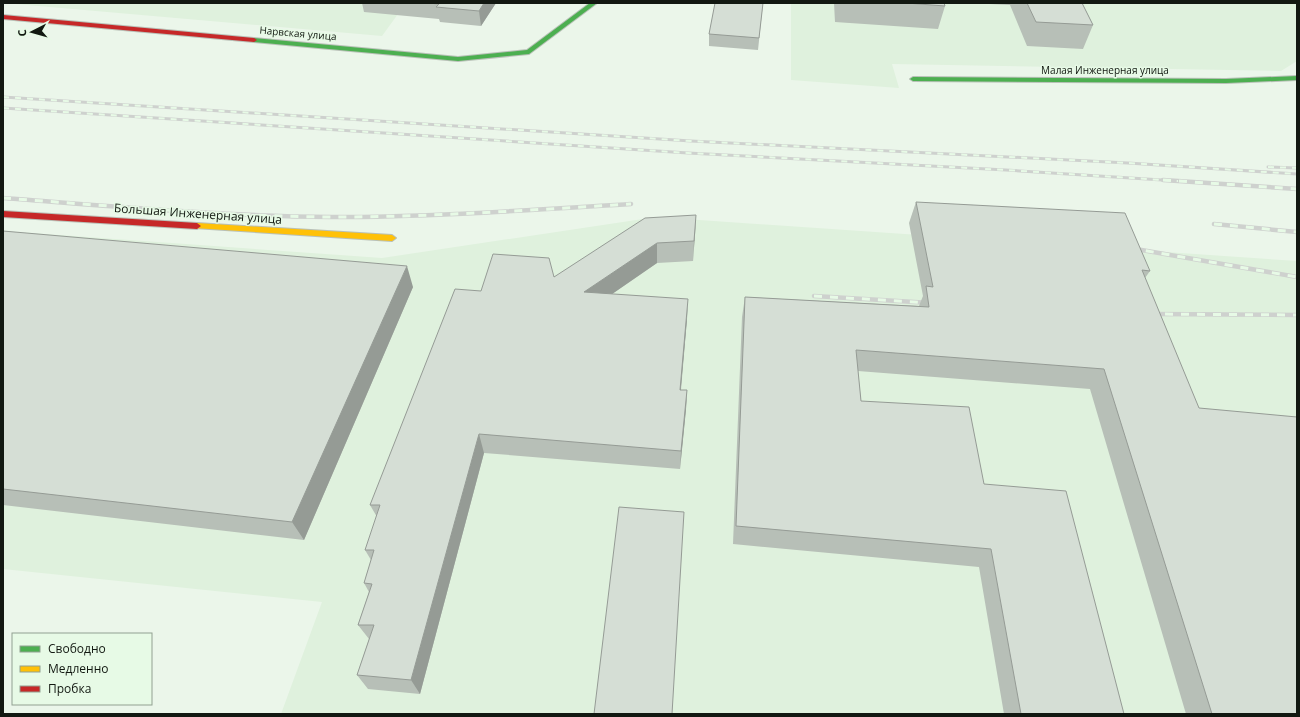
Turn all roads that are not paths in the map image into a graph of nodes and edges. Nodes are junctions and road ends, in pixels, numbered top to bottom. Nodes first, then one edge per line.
1 (594, 3) edge
2 (3, 18) edge
3 (1297, 78) edge
4 (913, 79) dead end
5 (3, 214) edge
6 (392, 238) dead end

1 - 2 street, Нарвская улица
3 - 4 street, Малая Инженерная улица
5 - 6 street, Большая Инженерная улица

